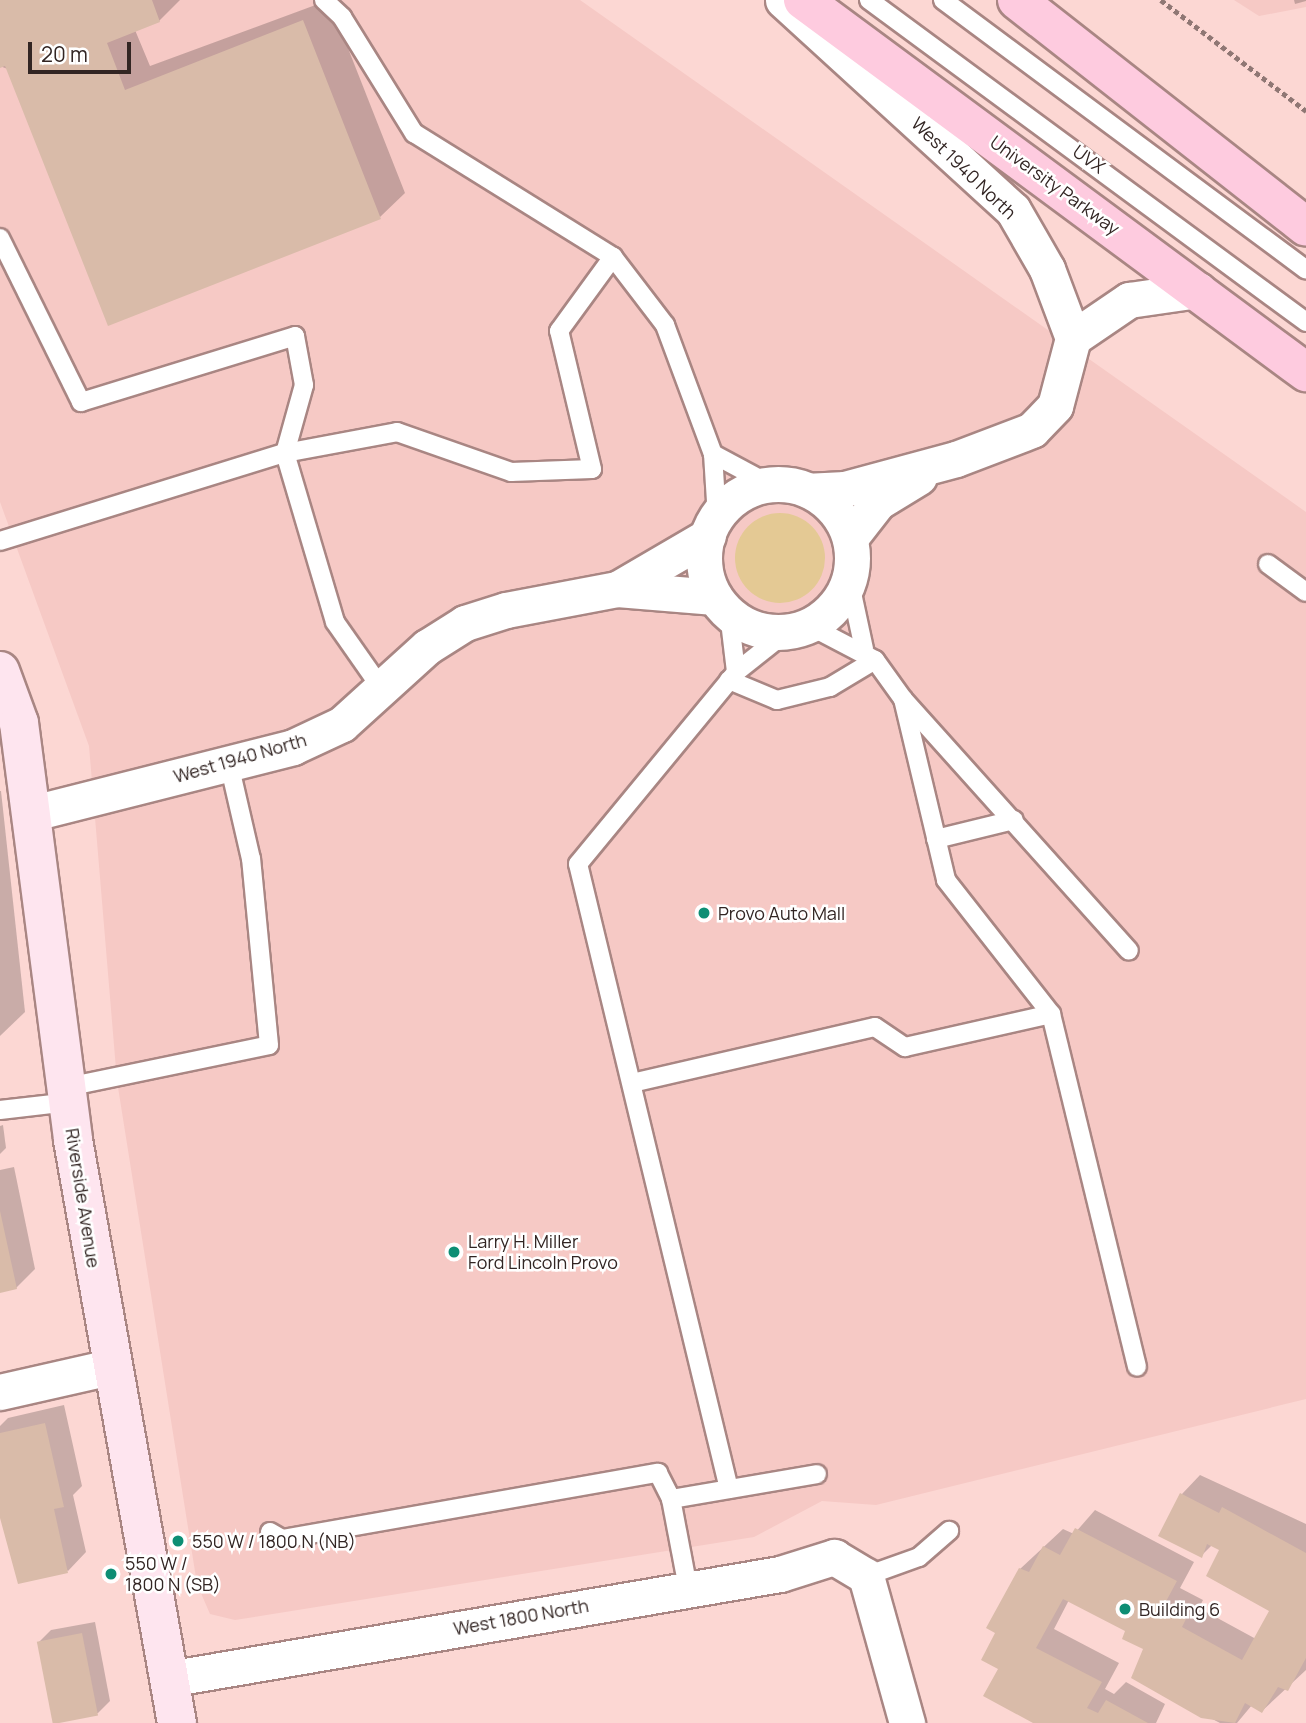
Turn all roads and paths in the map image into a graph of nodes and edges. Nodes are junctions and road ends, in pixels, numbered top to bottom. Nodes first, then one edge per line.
1 (324, 0) edge
2 (783, 0) edge
3 (803, 0) edge
4 (869, 0) edge
5 (943, 0) edge
6 (1017, 0) edge
7 (1161, 0) edge
8 (1306, 111) edge
9 (1306, 227) edge
10 (0, 238) edge
11 (613, 257) junction
12 (1306, 271) edge
13 (1198, 290) junction
14 (1306, 321) edge
15 (1073, 338) junction
16 (1306, 372) edge
17 (285, 453) junction
18 (713, 454) junction
19 (956, 459) junction
20 (769, 484) junction
21 (810, 491) junction
22 (712, 526) junction
23 (850, 538) junction
24 (0, 541) edge
25 (1268, 564) dead end
26 (849, 579) junction
27 (617, 589) junction
28 (1306, 592) edge
29 (722, 605) junction
30 (798, 628) junction
31 (869, 654) junction
32 (0, 671) edge
33 (733, 676) junction
34 (384, 692) junction
35 (902, 699) junction
36 (229, 764) junction
37 (33, 813) junction
38 (1014, 820) junction
39 (936, 839) junction
40 (1129, 951) dead end
41 (1051, 1014) junction
42 (632, 1083) junction
43 (68, 1094) junction
44 (0, 1110) edge
45 (110, 1367) junction
46 (1137, 1367) dead end
47 (0, 1392) edge
48 (817, 1474) dead end
49 (729, 1489) junction
50 (671, 1499) junction
51 (949, 1531) dead end
52 (270, 1532) dead end
53 (866, 1576) junction
54 (688, 1588) junction
55 (168, 1679) junction
56 (177, 1723) edge
57 (907, 1723) edge

1 - 11 lane
2 - 15 street, West 1940 North
3 - 13 main road, University Parkway
4 - 14 lane, UVX
5 - 12 lane
6 - 9 main road
7 - 8 path
10 - 17 lane
11 - 17 lane
11 - 18 lane
13 - 15 street
13 - 16 main road, University Parkway
15 - 19 street
17 - 24 lane
17 - 34 lane
18 - 20 lane
18 - 22 lane
19 - 21 street
19 - 23 street
20 - 21 street
20 - 22 street
21 - 23 street
22 - 27 street, West 1940 North
22 - 29 street
23 - 26 street
25 - 28 lane
26 - 30 street
26 - 31 lane
27 - 29 street, West 1940 North
27 - 34 street, West 1940 North
29 - 30 street
29 - 33 lane
30 - 31 lane
30 - 33 lane
31 - 33 lane
31 - 35 lane
32 - 37 street, Riverside Avenue
33 - 42 lane
34 - 36 street, West 1940 North
35 - 38 lane
35 - 39 lane
36 - 37 street, West 1940 North
36 - 43 lane
37 - 43 street, Riverside Avenue
38 - 39 lane
38 - 40 lane
39 - 41 lane
41 - 42 lane
41 - 46 lane
42 - 49 lane
43 - 44 lane
43 - 45 street, Riverside Avenue
45 - 47 street
45 - 55 street, Riverside Avenue
48 - 49 lane
49 - 50 lane
50 - 52 lane
50 - 54 lane
51 - 53 lane
53 - 54 street, West 1800 North
53 - 57 street
54 - 55 street, West 1800 North
55 - 56 street, Riverside Avenue

